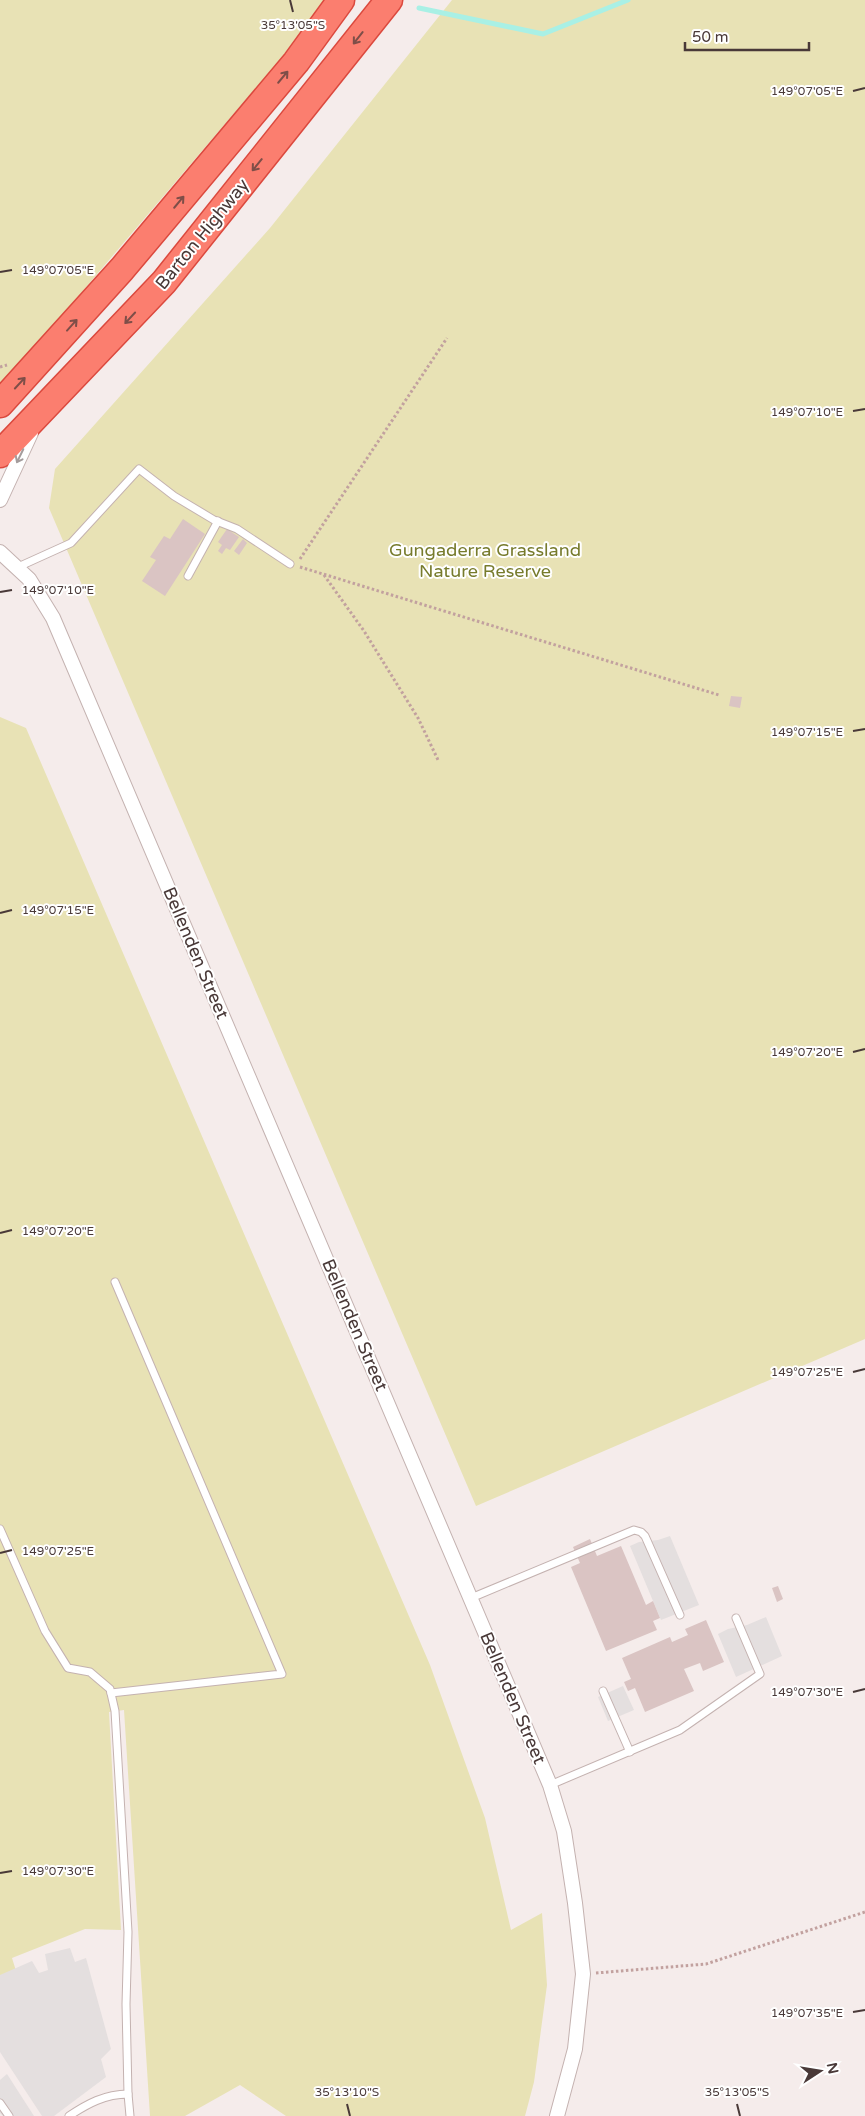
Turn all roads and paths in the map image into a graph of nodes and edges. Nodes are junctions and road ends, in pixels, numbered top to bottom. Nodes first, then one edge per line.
1 (341, 0) edge
2 (388, 0) edge
3 (447, 338) dead end
4 (0, 404) edge
5 (41, 412) junction
6 (0, 454) edge
7 (0, 500) edge
8 (218, 521) junction
9 (0, 541) edge
10 (8, 560) edge
11 (290, 564) dead end
12 (324, 574) junction
13 (188, 576) dead end
14 (719, 695) dead end
15 (439, 762) dead end
16 (115, 1282) dead end
17 (0, 1529) edge
18 (472, 1598) junction
19 (680, 1615) dead end
20 (736, 1618) dead end
21 (604, 1691) dead end
22 (110, 1693) junction
23 (630, 1752) junction
24 (550, 1786) junction
25 (865, 1912) edge
26 (583, 1974) junction
27 (128, 2094) junction
28 (0, 2103) edge
29 (8, 2116) edge
30 (69, 2116) edge
31 (130, 2116) edge
32 (557, 2116) edge

4 -> 1 highway
2 -> 5 highway, Barton Highway
3 - 12 path
5 - 6 highway, Barton Highway
5 -> 7 street
8 - 10 lane
8 - 11 lane
8 - 13 lane
9 - 10 street, Bellenden Street
10 - 18 street, Bellenden Street
12 - 14 path
12 - 15 path
16 - 22 lane
17 - 22 lane
18 - 19 lane
18 - 24 street, Bellenden Street
20 - 23 lane
21 - 23 lane
22 - 27 lane
23 - 24 lane
24 - 26 street, Bellenden Street
25 - 26 path
26 - 32 street, Bellenden Street
27 - 30 lane
27 - 31 lane
28 - 29 lane

